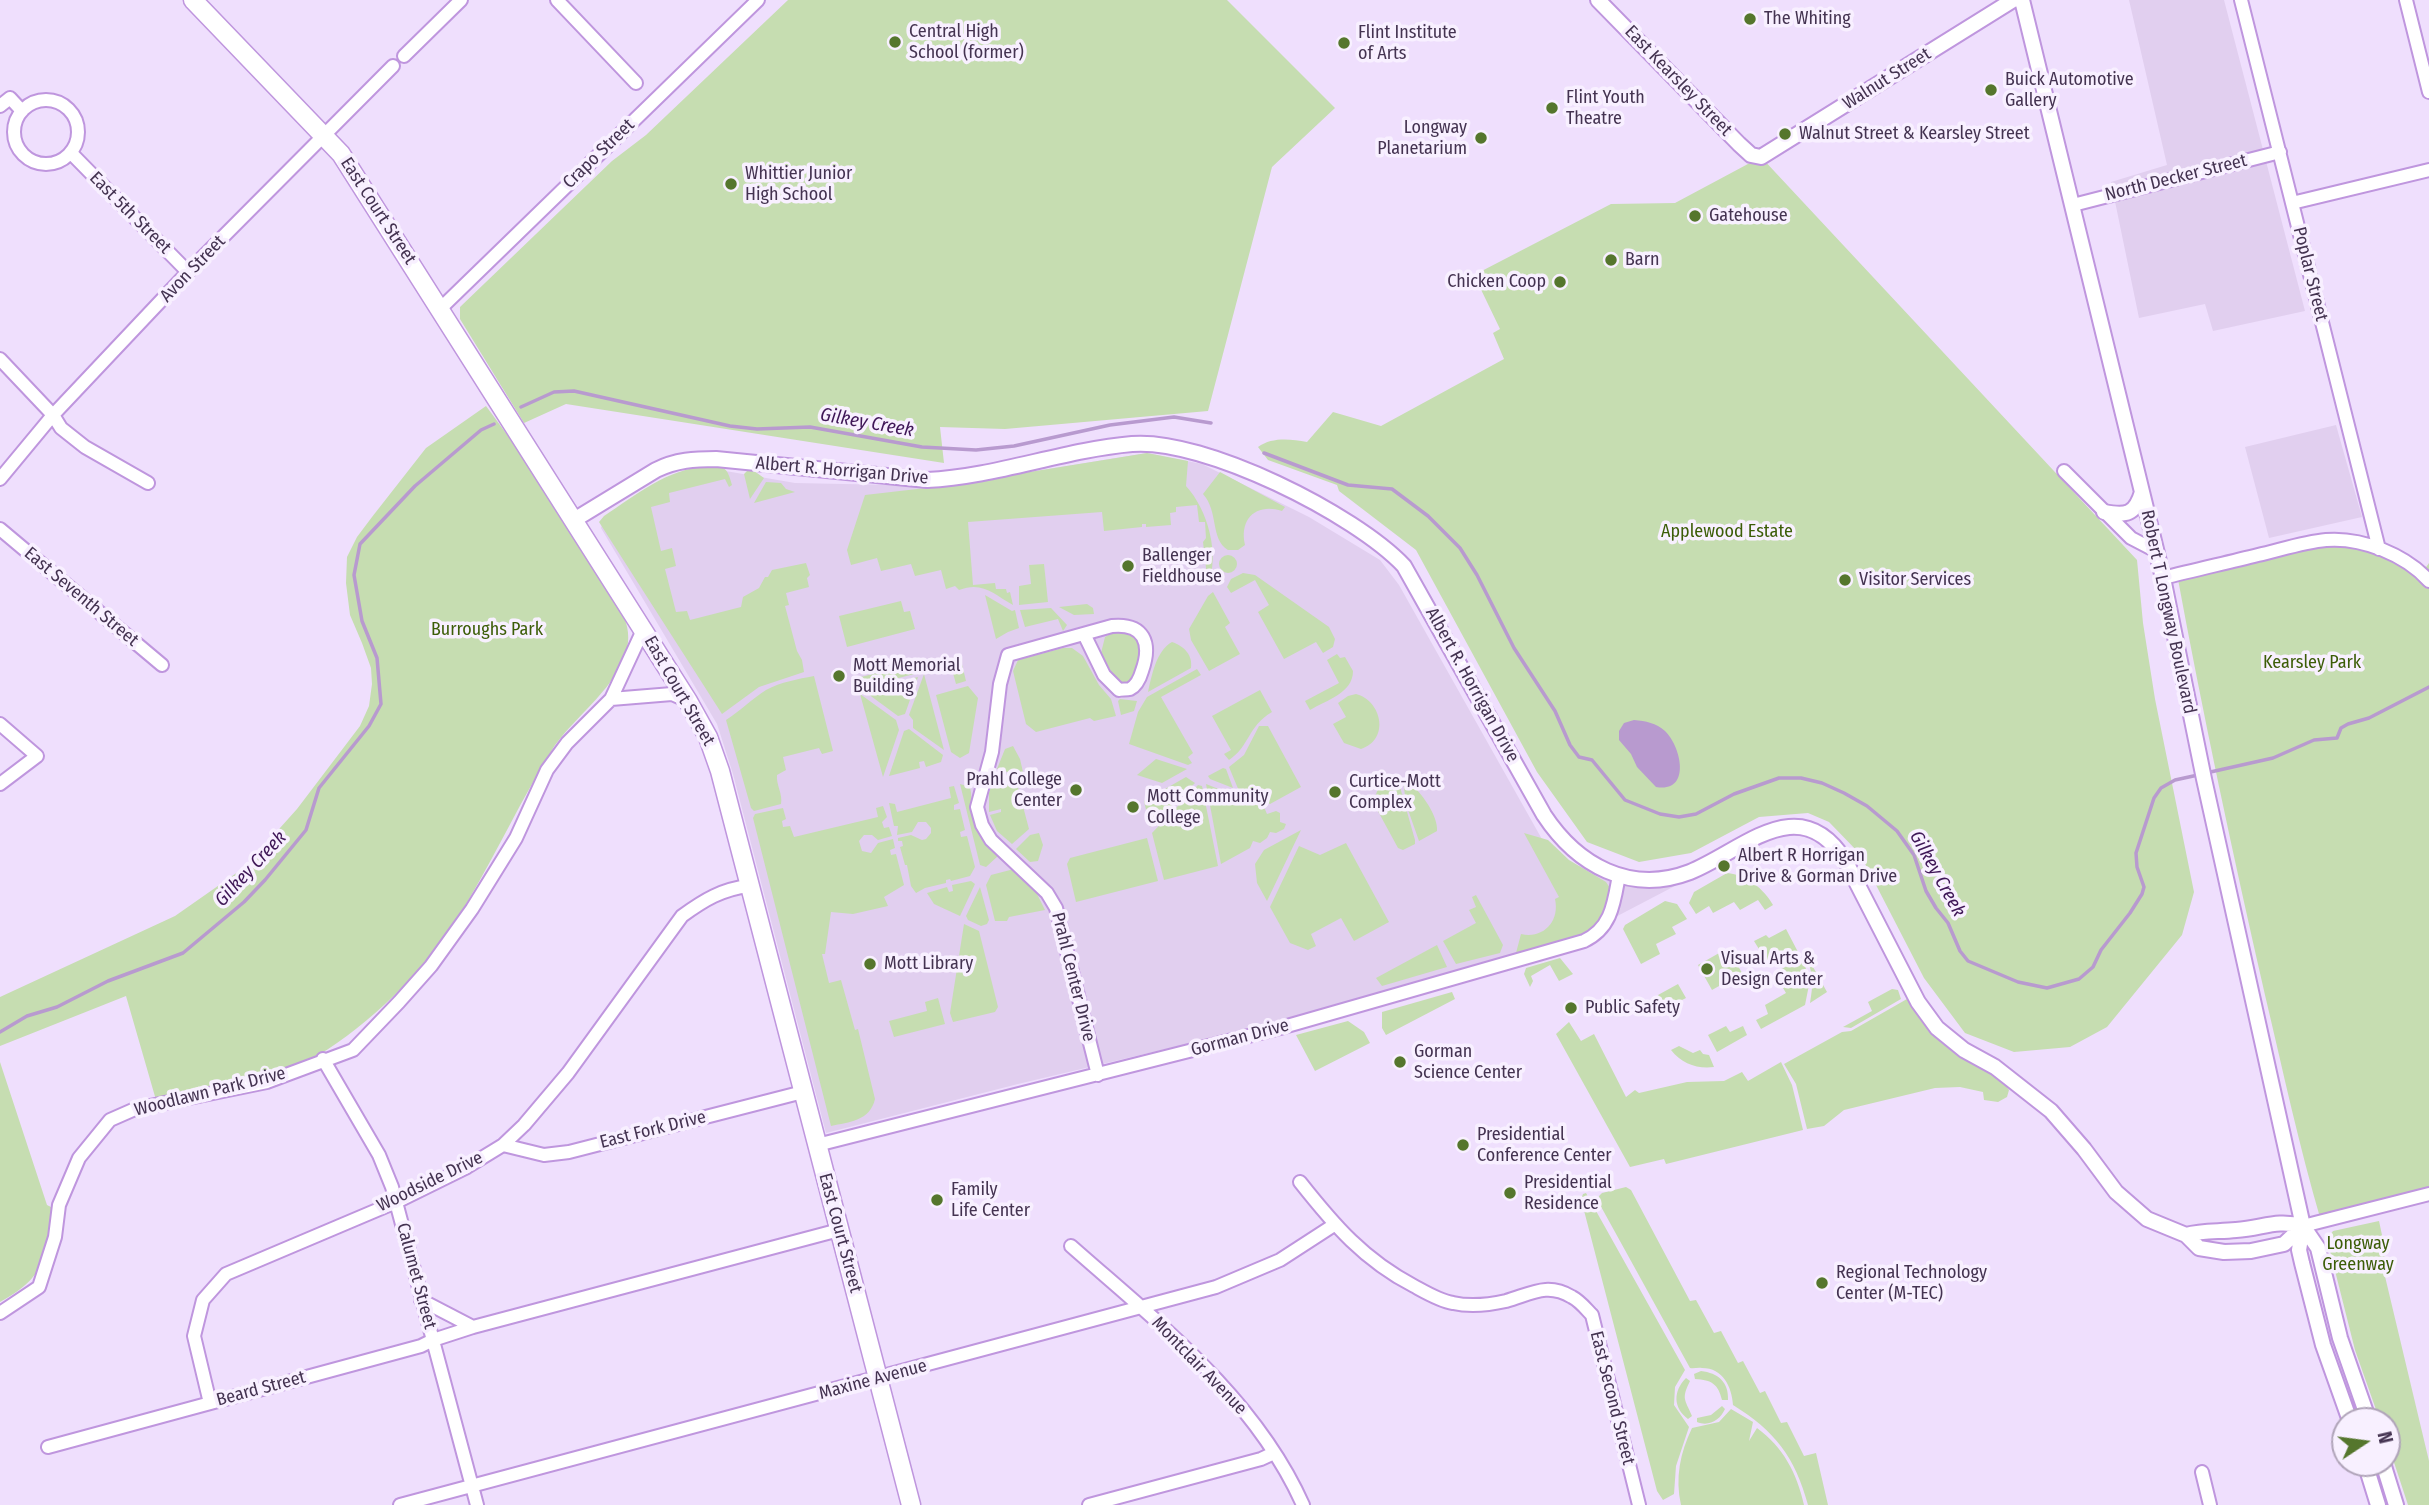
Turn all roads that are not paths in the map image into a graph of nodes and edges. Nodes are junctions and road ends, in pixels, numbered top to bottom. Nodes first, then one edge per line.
1 (193, 0) edge
2 (461, 0) edge
3 (557, 0) edge
4 (758, 0) edge
5 (1598, 0) edge
6 (2013, 0) edge
7 (2022, 0) edge
8 (2242, 0) edge
9 (2406, 0) edge
10 (404, 55) dead end
11 (393, 66) dead end
12 (636, 83) dead end
13 (2429, 92) edge
14 (0, 106) edge
15 (22, 111) junction
16 (324, 134) junction
17 (2280, 152) junction
18 (71, 153) junction
19 (1761, 157) joint
20 (2429, 170) edge
21 (2292, 203) junction
22 (2073, 205) junction
23 (188, 272) junction
24 (440, 309) junction
25 (0, 359) edge
26 (54, 415) junction
27 (2063, 471) dead end
28 (0, 479) edge
29 (148, 483) dead end
30 (2142, 491) junction
31 (2104, 512) junction
32 (574, 520) junction
33 (0, 529) edge
34 (2379, 549) junction
35 (2156, 551) junction
36 (2163, 578) junction
37 (2429, 581) edge
38 (643, 630) junction
39 (1084, 634) junction
40 (162, 664) dead end
41 (611, 699) junction
42 (688, 701) junction
43 (0, 724) edge
44 (0, 784) edge
45 (1619, 875) junction
46 (749, 886) junction
47 (323, 1059) junction
48 (1098, 1075) junction
49 (803, 1092) junction
50 (503, 1144) junction
51 (817, 1145) junction
52 (1300, 1182) dead end
53 (2429, 1194) edge
54 (396, 1202) junction
55 (1335, 1225) junction
56 (2303, 1226) junction
57 (839, 1230) junction
58 (2186, 1235) junction
59 (1071, 1246) dead end
60 (421, 1300) junction
61 (1142, 1308) junction
62 (0, 1313) edge
63 (473, 1327) junction
64 (433, 1340) junction
65 (878, 1379) junction
66 (209, 1403) junction
67 (2345, 1407) edge
68 (2364, 1407) edge
69 (48, 1447) dead end
70 (1274, 1453) junction
71 (2202, 1472) dead end
72 (2369, 1477) edge
73 (2387, 1477) edge
74 (472, 1486) junction
75 (400, 1505) edge
76 (477, 1505) edge
77 (911, 1505) edge
78 (1089, 1505) edge
79 (1303, 1505) edge
80 (1639, 1505) edge
81 (2210, 1505) edge
82 (2378, 1505) edge
83 (2396, 1505) edge

1 - 16 main road, East Court Street
2 - 10 street
3 - 12 street
4 - 24 street, Crapo Street
5 - 19 street, East Kearsley Street
6 - 19 street, Walnut Street
7 - 22 street, Robert T Longway Boulevard
8 - 17 street, Poplar Street
9 - 13 street
11 - 16 street, Avon Street
14 - 15 street
15 - 18 street
15 - 18 street
16 - 23 street, Avon Street
16 - 24 main road, East Court Street
17 - 21 street, Poplar Street
17 - 22 street, North Decker Street
18 - 23 street, East 5th Street
20 - 21 street
21 - 34 street, Poplar Street
22 - 30 street, Robert T Longway Boulevard
23 - 26 street, Avon Street
24 - 32 main road, East Court Street
25 - 26 street
26 - 28 street, Avon Street
26 - 29 street
27 - 31 street
30 - 31 street
30 - 35 street, Robert T Longway Boulevard
31 - 35 street
32 - 38 main road, East Court Street
32 - 45 street, Albert R. Horrigan Drive
33 - 40 street, East Seventh Street
34 - 36 street
34 - 37 street
35 - 36 street, Robert T Longway Boulevard
36 - 56 street, Robert T Longway Boulevard
38 - 41 street, Woodlawn Park Drive
38 - 42 main road, East Court Street
39 - 39 street, Prahl Center Drive
39 - 48 street, Prahl Center Drive
41 - 42 street
41 - 47 street, Woodlawn Park Drive
42 - 46 main road, East Court Street
43 - 44 street
45 - 48 street, Gorman Drive
45 - 58 street, Albert R. Horrigan Drive
46 - 49 main road, East Court Street
46 - 50 street, Woodside Drive
47 - 54 street, Calumet Street
47 - 62 street, Woodlawn Park Drive
48 - 51 street, Gorman Drive
49 - 50 street, East Fork Drive
49 - 51 main road, East Court Street
50 - 54 street, Woodside Drive
51 - 57 main road, East Court Street
52 - 55 street
53 - 56 street
54 - 60 street, Calumet Street
54 - 66 street, Woodside Drive
55 - 61 street, Maxine Avenue
55 - 80 street, East Second Street
56 - 58 street
56 - 58 street, Albert R. Horrigan Drive
56 - 67 street, Robert T Longway Boulevard
56 - 68 street, Robert T Longway Boulevard
57 - 63 street, Beard Street
57 - 65 main road, East Court Street
59 - 61 street, Montclair Avenue
60 - 63 street
60 - 64 street, Calumet Street
61 - 65 street, Maxine Avenue
61 - 70 street, Montclair Avenue
63 - 64 street, Beard Street
64 - 66 street, Beard Street
64 - 74 street, Calumet Street
65 - 74 street, Maxine Avenue
65 - 77 main road, East Court Street
66 - 69 street, Beard Street
70 - 78 street
70 - 79 street, Montclair Avenue
71 - 81 street
72 - 82 street
73 - 83 street
74 - 75 street, Maxine Avenue
74 - 76 street, Calumet Street

